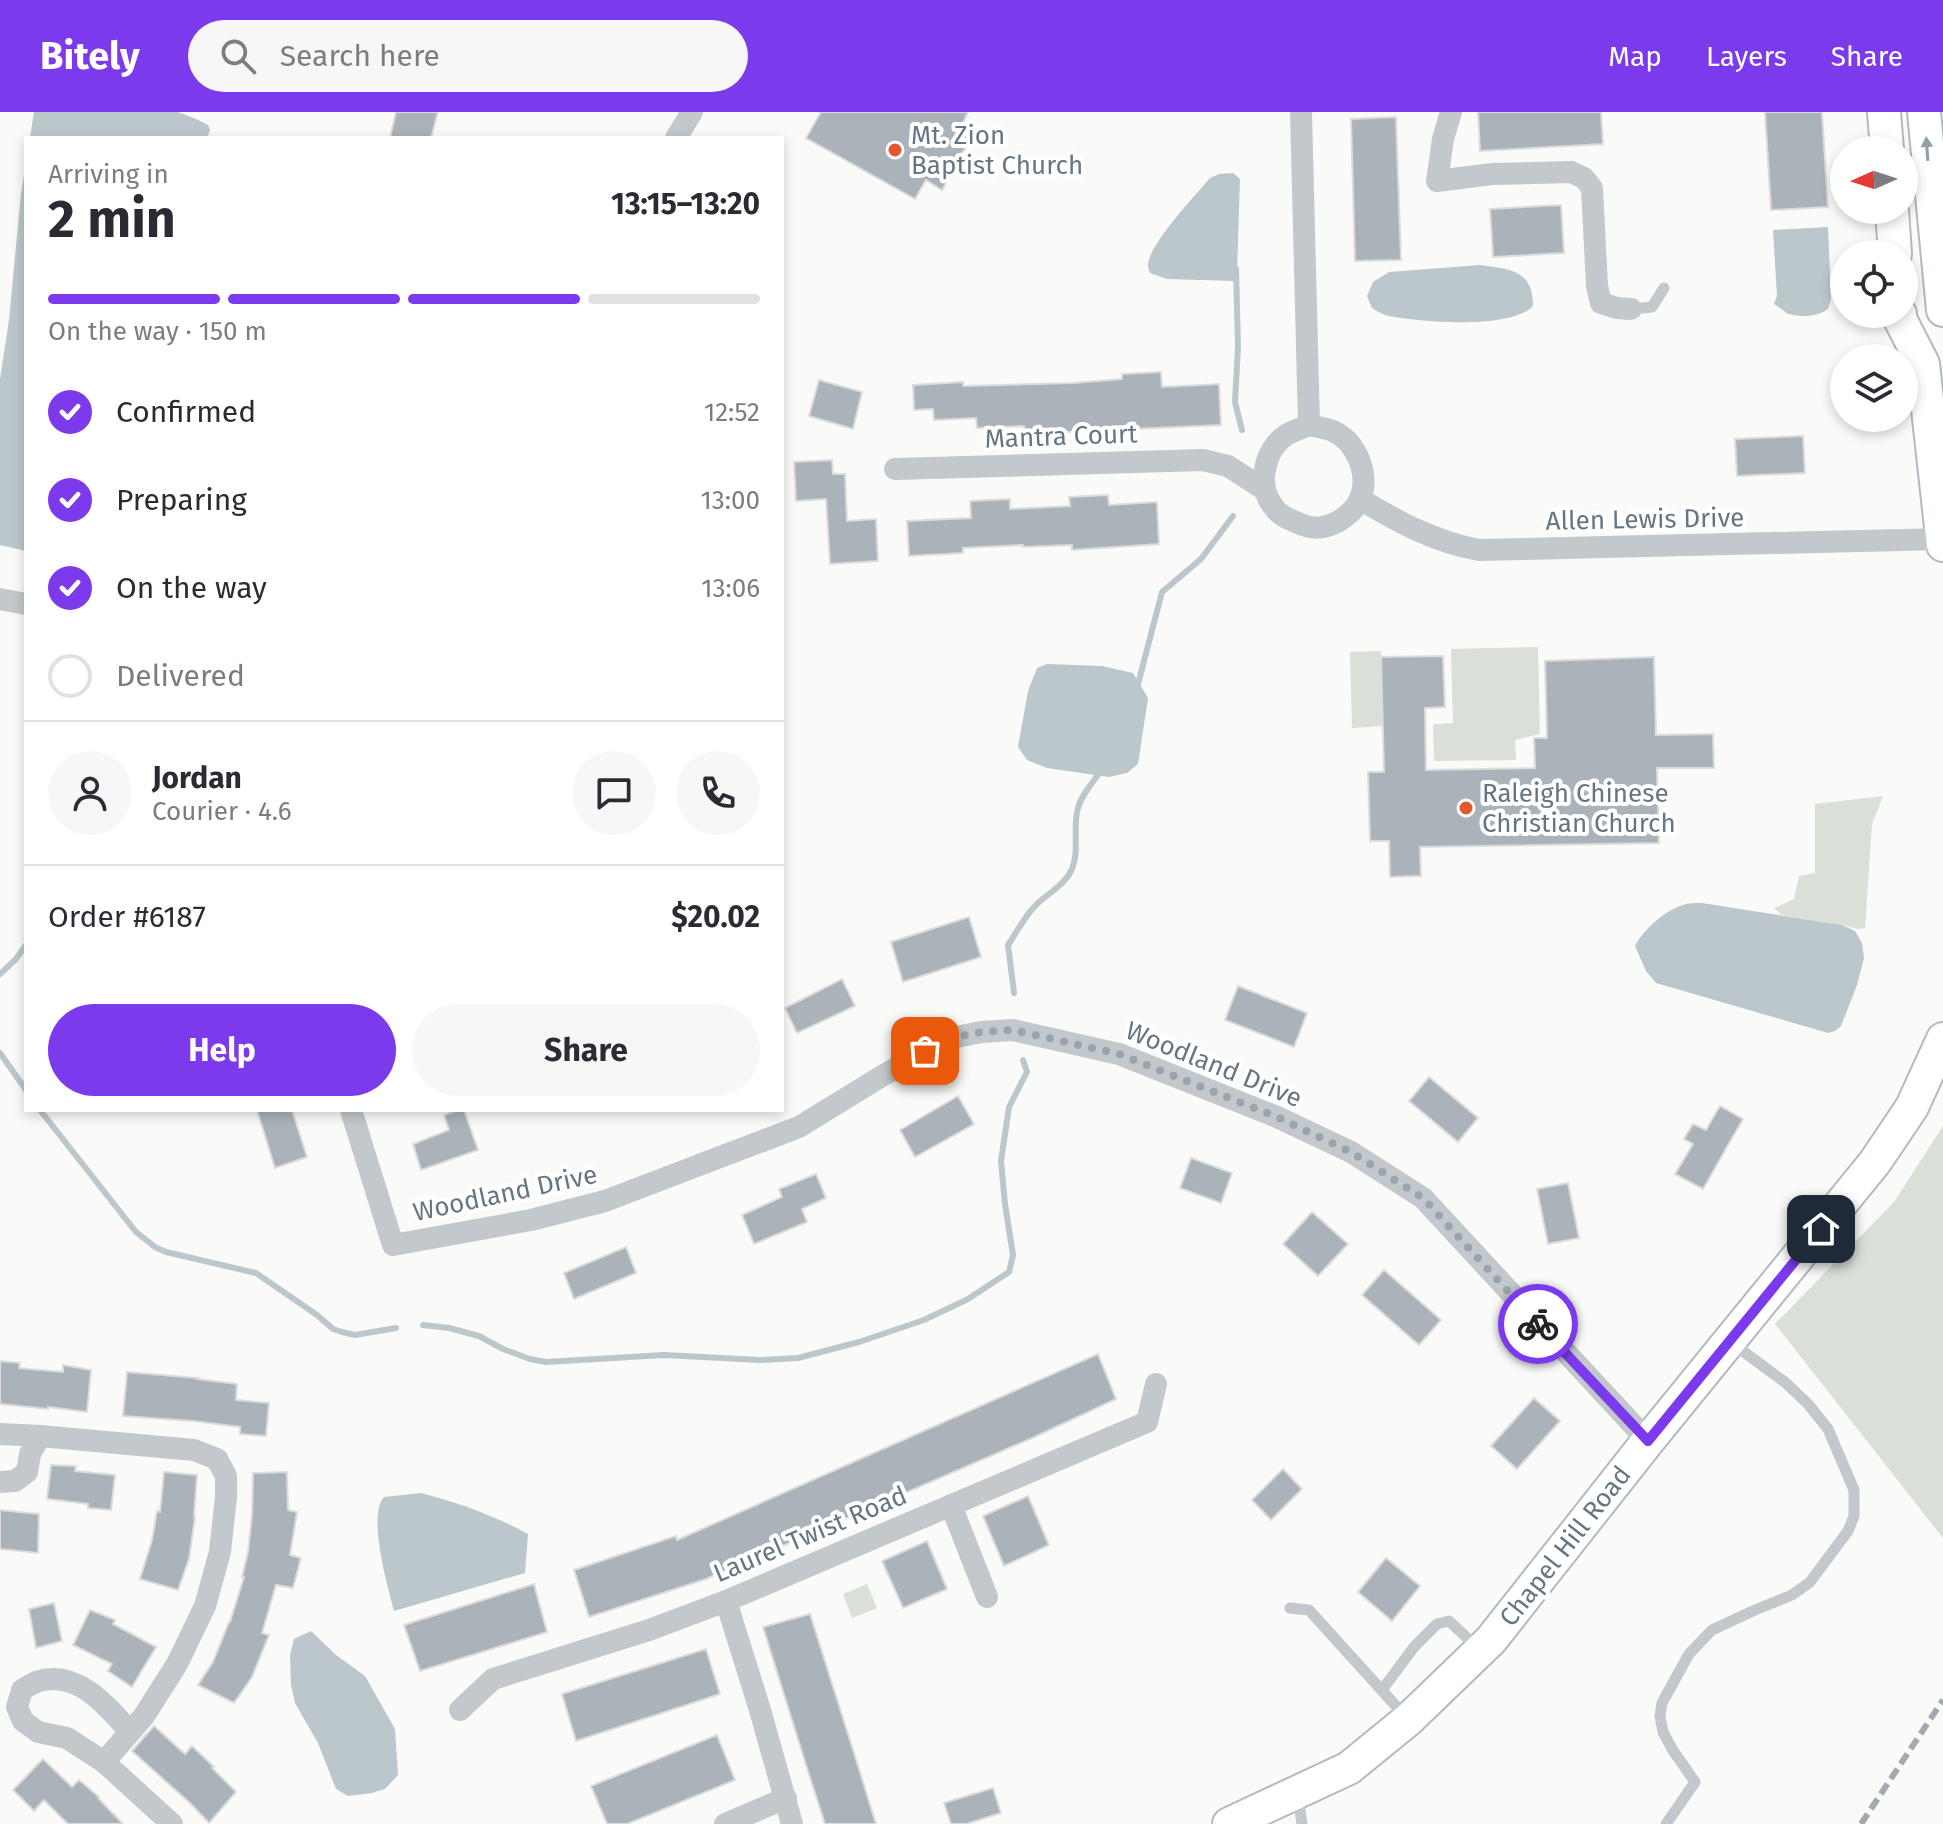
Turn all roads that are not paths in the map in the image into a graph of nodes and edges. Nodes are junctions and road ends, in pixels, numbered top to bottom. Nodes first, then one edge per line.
1 (692, 112) edge
2 (1301, 112) edge
3 (1451, 112) edge
4 (1884, 112) edge
5 (1924, 112) edge
6 (677, 136) edge
7 (1886, 136) edge
8 (1664, 288) dead end
9 (1631, 309) joint
10 (1943, 312) edge
11 (1905, 328) edge
12 (1923, 364) junction
13 (1309, 425) junction
14 (1268, 456) junction
15 (1228, 466) junction
16 (895, 469) dead end
17 (1265, 490) junction
18 (1360, 499) junction
19 (1943, 539) edge
20 (1943, 545) edge
21 (0, 599) edge
22 (24, 604) edge
23 (1943, 1039) edge
24 (352, 1112) edge
25 (1729, 1341) junction
26 (1156, 1384) dead end
27 (0, 1434) edge
28 (40, 1436) junction
29 (1648, 1441) junction
30 (0, 1482) edge
31 (951, 1505) junction
32 (987, 1597) dead end
33 (726, 1601) junction
34 (1290, 1608) dead end
35 (1480, 1650) junction
36 (1382, 1690) junction
37 (460, 1710) dead end
38 (1409, 1719) junction
39 (130, 1732) junction
40 (104, 1762) junction
41 (786, 1798) junction
42 (1298, 1809) edge
43 (172, 1824) edge
44 (725, 1824) edge
45 (792, 1824) edge
46 (1229, 1824) edge
47 (1666, 1824) edge

1 - 6 street
2 - 13 street
3 - 9 street
4 - 7 main road
10 -> 5 main road
8 - 9 lane
10 - 12 main road
11 - 12 main road
12 - 19 main road
13 - 14 street
13 - 18 street
14 - 15 street, Mantra Court
14 - 17 street
15 - 16 street, Mantra Court
15 - 17 street, Mantra Court
17 - 18 street
18 - 19 street, Allen Lewis Drive
19 - 20 main road
21 - 22 street
23 - 25 main road, Chapel Hill Road
24 - 29 street, Woodland Drive
25 - 29 main road, Chapel Hill Road
25 - 47 lane
26 - 31 street, Laurel Twist Road
27 - 28 street
28 - 30 street
28 - 39 street
29 - 35 main road, Chapel Hill Road
31 - 32 street
31 - 33 street, Laurel Twist Road
33 - 37 street, Laurel Twist Road
33 - 41 street
34 - 36 lane
35 - 36 lane
35 - 38 main road, Chapel Hill Road
36 - 38 lane
38 - 42 main road, Chapel Hill Road
39 - 40 street
39 - 40 street
40 - 43 street
41 - 44 street
41 - 45 street
42 - 46 main road, Chapel Hill Road

